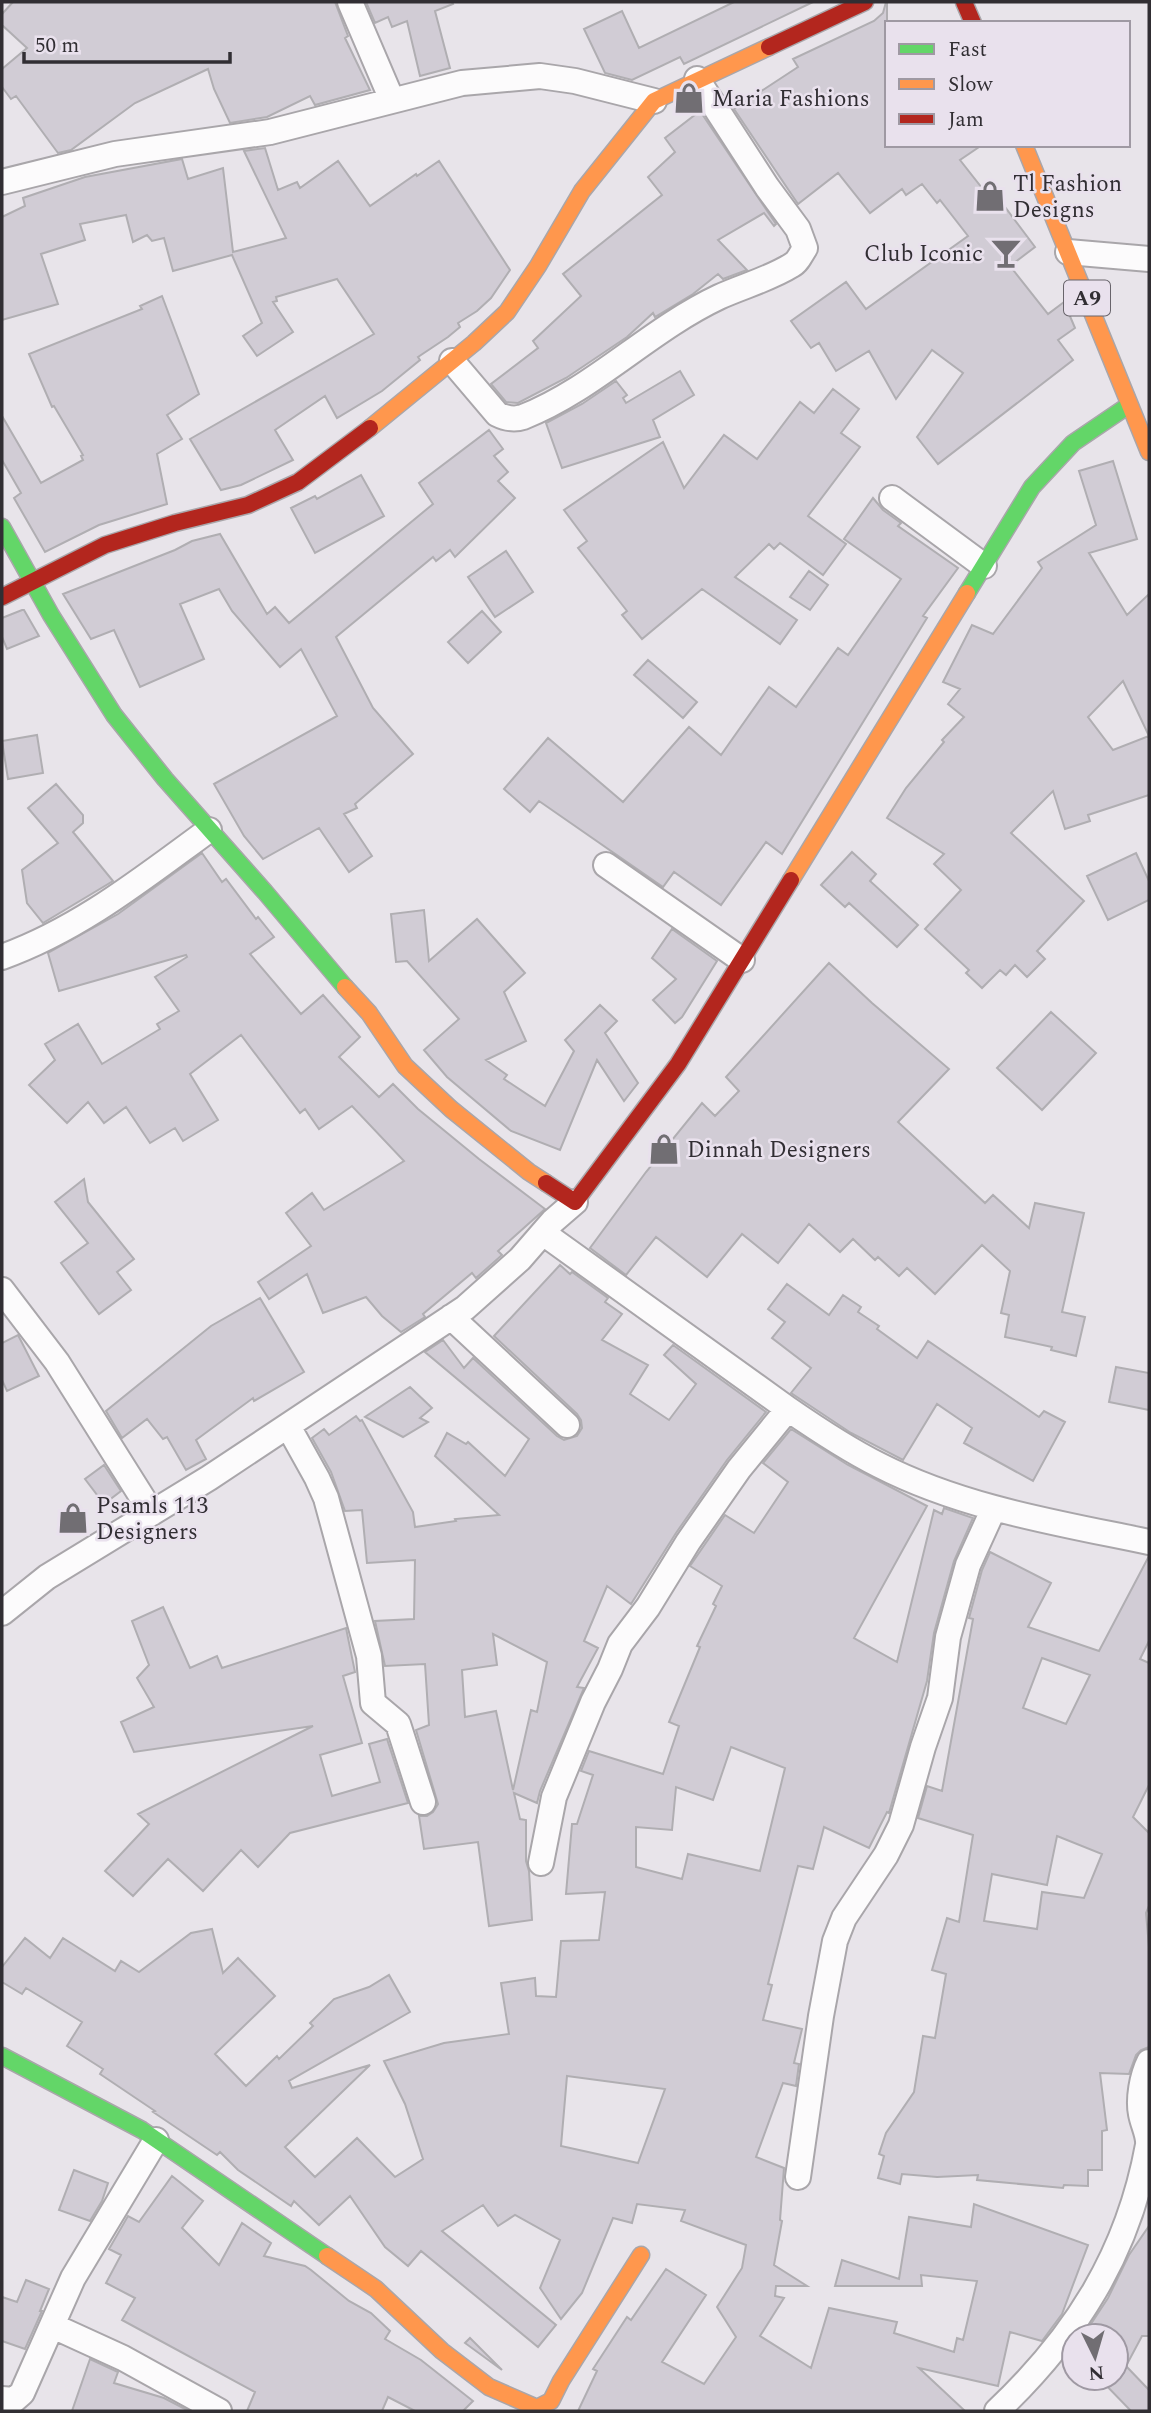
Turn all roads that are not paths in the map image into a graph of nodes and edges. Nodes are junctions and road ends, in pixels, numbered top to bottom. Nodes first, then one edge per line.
1 (350, 2) edge
2 (865, 2) edge
3 (964, 2) edge
4 (971, 21) edge
5 (697, 79) junction
6 (392, 100) junction
7 (654, 101) junction
8 (1025, 147) edge
9 (2, 182) edge
10 (1068, 252) junction
11 (1149, 259) edge
12 (452, 361) junction
13 (1129, 405) junction
14 (1149, 452) edge
15 (892, 498) dead end
16 (2, 527) edge
17 (984, 566) junction
18 (32, 582) junction
19 (2, 597) edge
20 (209, 830) junction
21 (606, 865) dead end
22 (2, 957) edge
23 (742, 960) junction
24 (575, 1202) junction
25 (543, 1233) junction
26 (2, 1290) edge
27 (452, 1317) junction
28 (788, 1409) junction
29 (567, 1425) dead end
30 (288, 1426) junction
31 (994, 1508) junction
32 (152, 1513) junction
33 (1149, 1542) edge
34 (2, 1613) edge
35 (423, 1802) dead end
36 (541, 1863) dead end
37 (2, 2056) edge
38 (1149, 2062) edge
39 (156, 2140) junction
40 (798, 2177) dead end
41 (640, 2255) dead end
42 (53, 2326) junction
43 (2, 2399) edge
44 (219, 2411) edge
45 (997, 2411) edge

1 - 6 street
2 - 5 street
3 - 4 street
5 - 7 street
5 - 12 street
6 - 7 street
6 - 9 street
7 - 12 street
8 - 10 street, A9
10 - 11 street
10 - 13 street, A9
12 - 18 street
13 - 14 street, A9
13 - 17 street
15 - 17 street
16 - 18 street
17 - 23 street
18 - 19 street
18 - 20 street
20 - 22 street
20 - 24 street
21 - 23 street
23 - 24 street
24 - 25 street
25 - 27 street
25 - 28 street
26 - 32 street
27 - 29 street
27 - 30 street
28 - 31 street
28 - 36 street
30 - 32 street
30 - 35 street
31 - 33 street
31 - 40 street
32 - 34 street
37 - 39 street
38 - 45 street
39 - 41 street
39 - 42 street
42 - 43 street
42 - 44 street

